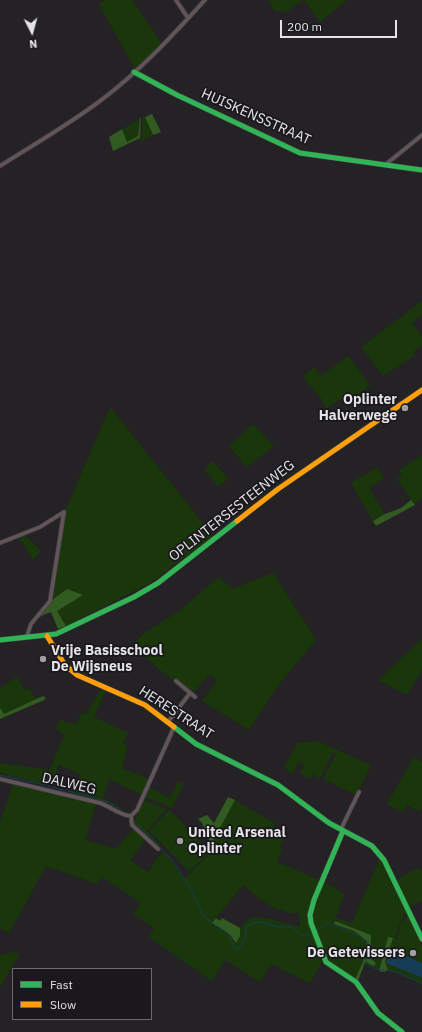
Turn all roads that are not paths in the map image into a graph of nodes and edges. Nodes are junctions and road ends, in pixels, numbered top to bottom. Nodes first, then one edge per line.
1 (176, 0) edge
2 (205, 0) edge
3 (188, 18) junction
4 (134, 72) junction
5 (422, 135) edge
6 (385, 165) junction
7 (0, 166) edge
8 (422, 170) edge
9 (422, 390) edge
10 (0, 543) edge
11 (27, 636) junction
12 (47, 636) junction
13 (0, 640) edge
14 (176, 681) dead end
15 (190, 693) junction
16 (194, 697) dead end
17 (168, 722) junction
18 (174, 727) junction
19 (0, 779) edge
20 (358, 792) dead end
21 (131, 816) junction
22 (342, 830) junction
23 (158, 849) dead end
24 (422, 939) edge
25 (402, 1032) edge

1 - 3 street
2 - 3 street
3 - 4 street
4 - 6 street, HUISKENSSTRAAT
4 - 7 street
5 - 6 street
6 - 8 street, HUISKENSSTRAAT
9 - 12 street, OPLINTERSESTEENWEG
10 - 11 street
11 - 12 street
11 - 13 street
12 - 17 street, HERESTRAAT
14 - 15 street
15 - 16 street
15 - 17 street
17 - 18 street, HERESTRAAT
18 - 21 street
18 - 22 street, HERESTRAAT
19 - 21 street, DALWEG
20 - 22 street
21 - 23 street
22 - 24 street, HERESTRAAT
22 - 25 street

